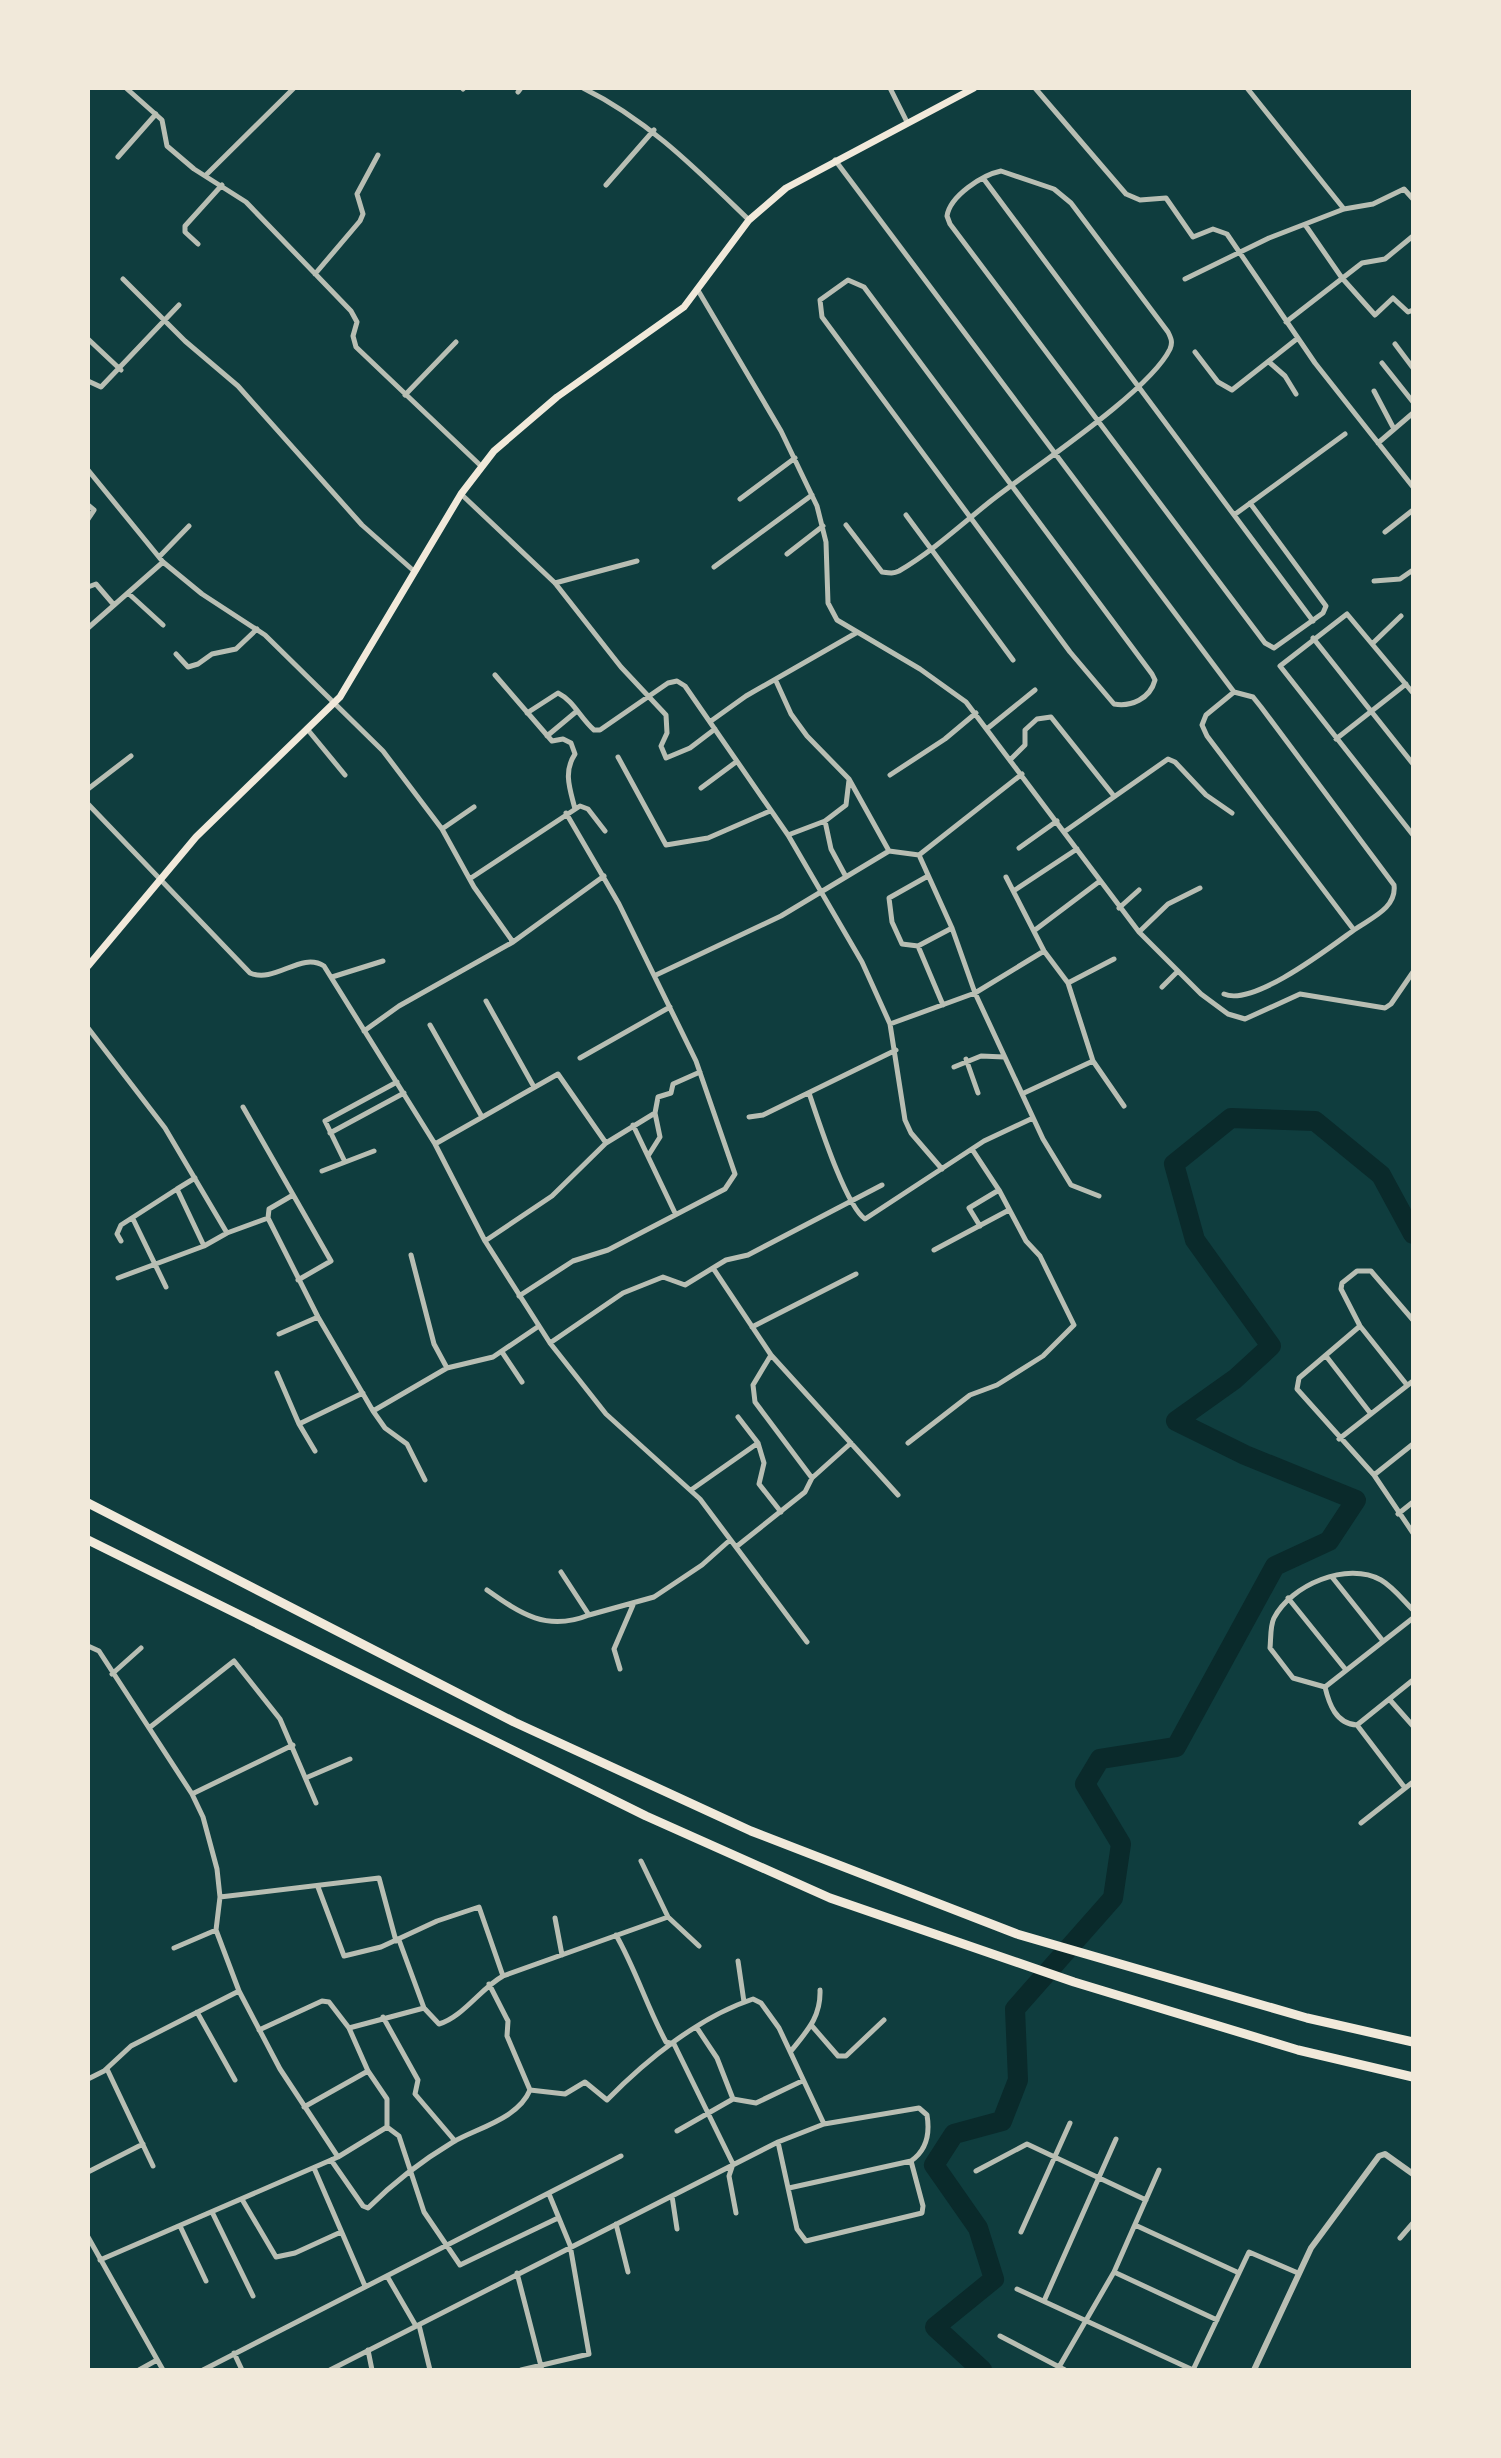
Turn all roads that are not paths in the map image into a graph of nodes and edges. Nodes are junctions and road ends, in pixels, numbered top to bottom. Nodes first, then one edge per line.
1 (126, 88) edge
2 (294, 88) edge
3 (583, 88) edge
4 (890, 88) edge
5 (974, 88) edge
6 (1035, 88) edge
7 (1247, 88) edge
8 (156, 114) junction
9 (907, 122) junction
10 (654, 130) junction
11 (378, 155) dead end
12 (118, 157) dead end
13 (834, 159) junction
14 (206, 175) junction
15 (983, 178) junction
16 (222, 185) junction
17 (606, 185) dead end
18 (1413, 199) edge
19 (1344, 209) junction
20 (749, 220) junction
21 (1306, 226) junction
22 (1413, 236) edge
23 (198, 244) dead end
24 (1239, 252) junction
25 (315, 274) junction
26 (1342, 278) junction
27 (123, 279) dead end
28 (1185, 279) dead end
29 (699, 292) junction
30 (179, 305) dead end
31 (1413, 310) edge
32 (164, 320) junction
33 (1286, 322) junction
34 (1298, 338) junction
35 (88, 339) edge
36 (456, 342) dead end
37 (1395, 344) dead end
38 (1195, 352) dead end
39 (1269, 362) junction
40 (1382, 363) dead end
41 (1413, 368) edge
42 (121, 370) junction
43 (88, 381) edge
44 (1137, 388) junction
45 (1374, 391) dead end
46 (1296, 394) dead end
47 (405, 395) junction
48 (1413, 402) edge
49 (1413, 413) edge
50 (1095, 421) junction
51 (1394, 429) junction
52 (1345, 434) dead end
53 (1378, 443) junction
54 (1054, 453) junction
55 (795, 458) junction
56 (481, 466) junction
57 (88, 470) edge
58 (1010, 486) junction
59 (1413, 487) edge
60 (461, 494) junction
61 (812, 495) junction
62 (740, 499) dead end
63 (1250, 503) junction
64 (88, 505) edge
65 (1413, 510) edge
66 (906, 515) dead end
67 (1234, 515) junction
68 (971, 517) junction
69 (88, 519) edge
70 (846, 525) dead end
71 (189, 526) dead end
72 (823, 526) junction
73 (1385, 532) dead end
74 (930, 548) junction
75 (787, 554) dead end
76 (161, 560) junction
77 (637, 561) dead end
78 (714, 567) dead end
79 (1413, 570) edge
80 (415, 572) junction
81 (1374, 581) dead end
82 (555, 583) junction
83 (88, 587) edge
84 (128, 593) junction
85 (114, 605) junction
86 (1401, 616) dead end
87 (1313, 621) junction
88 (163, 625) dead end
89 (88, 628) edge
90 (257, 629) junction
91 (856, 633) junction
92 (1313, 638) junction
93 (1373, 643) junction
94 (176, 654) dead end
95 (1013, 660) dead end
96 (495, 675) dead end
97 (776, 681) junction
98 (1406, 684) junction
99 (1035, 690) dead end
100 (1234, 692) junction
101 (1413, 693) edge
102 (649, 696) junction
103 (336, 703) junction
104 (577, 711) junction
105 (1371, 711) junction
106 (527, 713) junction
107 (976, 713) junction
108 (711, 721) junction
109 (988, 728) junction
110 (715, 729) junction
111 (308, 730) junction
112 (547, 736) junction
113 (1336, 739) junction
114 (131, 756) dead end
115 (618, 757) dead end
116 (1011, 759) junction
117 (736, 762) junction
118 (1413, 764) edge
119 (1022, 774) junction
120 (345, 775) dead end
121 (890, 775) dead end
122 (849, 779) junction
123 (701, 788) dead end
124 (88, 789) edge
125 (1114, 796) junction
126 (88, 804) edge
127 (474, 807) dead end
128 (575, 809) junction
129 (770, 811) junction
130 (566, 813) junction
131 (1232, 813) dead end
132 (825, 821) junction
133 (1057, 821) junction
134 (442, 829) junction
135 (605, 831) dead end
136 (1064, 832) junction
137 (788, 835) junction
138 (1413, 835) edge
139 (1019, 848) dead end
140 (1077, 849) junction
141 (889, 851) junction
142 (919, 855) junction
143 (604, 876) junction
144 (845, 876) junction
145 (928, 876) junction
146 (1006, 877) dead end
147 (161, 878) junction
148 (471, 878) junction
149 (1100, 881) junction
150 (1200, 888) dead end
151 (1015, 890) junction
152 (1139, 890) dead end
153 (822, 891) junction
154 (1119, 908) junction
155 (952, 928) junction
156 (1035, 930) junction
157 (1354, 930) junction
158 (1139, 932) junction
159 (513, 942) junction
160 (918, 946) junction
161 (1044, 951) junction
162 (1114, 959) dead end
163 (383, 961) dead end
164 (88, 966) edge
165 (1177, 972) junction
166 (1413, 972) edge
167 (656, 975) junction
168 (332, 977) junction
169 (1068, 983) junction
170 (1162, 987) dead end
171 (975, 993) junction
172 (1224, 994) dead end
173 (486, 1001) dead end
174 (943, 1005) junction
175 (670, 1007) junction
176 (890, 1024) junction
177 (430, 1025) dead end
178 (88, 1028) edge
179 (364, 1031) junction
180 (896, 1050) junction
181 (1005, 1057) junction
182 (580, 1058) dead end
183 (966, 1059) junction
184 (1093, 1061) junction
185 (954, 1067) dead end
186 (700, 1072) junction
187 (397, 1082) junction
188 (534, 1087) junction
189 (377, 1092) junction
190 (404, 1093) junction
191 (809, 1093) junction
192 (978, 1093) dead end
193 (1024, 1093) junction
194 (383, 1104) junction
195 (1124, 1106) dead end
196 (243, 1107) dead end
197 (655, 1113) junction
198 (482, 1117) junction
199 (749, 1117) dead end
200 (1033, 1118) junction
201 (633, 1125) junction
202 (330, 1133) junction
203 (606, 1143) junction
204 (435, 1144) junction
205 (972, 1149) junction
206 (374, 1151) dead end
207 (648, 1156) junction
208 (345, 1162) junction
209 (942, 1169) junction
210 (322, 1171) dead end
211 (195, 1178) junction
212 (882, 1185) dead end
213 (177, 1189) junction
214 (999, 1190) junction
215 (293, 1195) junction
216 (1099, 1196) dead end
217 (853, 1202) junction
218 (1009, 1210) junction
219 (675, 1213) junction
220 (268, 1218) junction
221 (133, 1219) junction
222 (980, 1226) junction
223 (227, 1233) junction
224 (121, 1241) dead end
225 (485, 1241) junction
226 (204, 1246) junction
227 (934, 1250) dead end
228 (411, 1255) dead end
229 (154, 1265) junction
230 (713, 1268) junction
231 (856, 1274) dead end
232 (118, 1278) dead end
233 (298, 1280) junction
234 (166, 1287) dead end
235 (519, 1296) junction
236 (318, 1317) junction
237 (1413, 1320) edge
238 (539, 1326) junction
239 (1360, 1326) junction
240 (752, 1327) junction
241 (279, 1334) dead end
242 (550, 1343) junction
243 (502, 1352) junction
244 (771, 1355) junction
245 (1326, 1356) junction
246 (447, 1368) junction
247 (277, 1373) dead end
248 (522, 1382) dead end
249 (1410, 1383) edge
250 (363, 1393) junction
251 (373, 1411) junction
252 (1371, 1414) junction
253 (738, 1417) dead end
254 (299, 1424) junction
255 (1339, 1439) junction
256 (758, 1443) junction
257 (851, 1443) junction
258 (908, 1443) dead end
259 (1413, 1444) edge
260 (315, 1451) dead end
261 (1374, 1475) junction
262 (812, 1478) junction
263 (425, 1480) dead end
264 (691, 1490) junction
265 (898, 1495) dead end
266 (1413, 1502) edge
267 (88, 1503) edge
268 (781, 1512) junction
269 (1398, 1514) junction
270 (1413, 1533) edge
271 (88, 1540) edge
272 (730, 1540) junction
273 (736, 1547) junction
274 (561, 1572) dead end
275 (1331, 1576) junction
276 (487, 1590) dead end
277 (1288, 1598) junction
278 (634, 1604) junction
279 (1413, 1610) edge
280 (589, 1615) junction
281 (1413, 1618) edge
282 (1383, 1641) junction
283 (807, 1642) dead end
284 (88, 1646) edge
285 (141, 1648) dead end
286 (620, 1669) dead end
287 (1346, 1670) junction
288 (112, 1674) junction
289 (1413, 1680) edge
290 (1325, 1687) junction
291 (1389, 1699) junction
292 (1357, 1725) junction
293 (1413, 1726) edge
294 (148, 1728) junction
295 (293, 1745) junction
296 (350, 1759) dead end
297 (308, 1777) junction
298 (1413, 1782) edge
299 (1405, 1788) junction
300 (192, 1794) junction
301 (316, 1803) dead end
302 (1361, 1823) dead end
303 (641, 1861) dead end
304 (318, 1887) junction
305 (220, 1897) junction
306 (668, 1917) junction
307 (555, 1918) dead end
308 (216, 1930) junction
309 (616, 1935) junction
310 (397, 1940) junction
311 (699, 1946) dead end
312 (174, 1948) dead end
313 (562, 1955) junction
314 (738, 1961) dead end
315 (503, 1976) junction
316 (489, 1984) junction
317 (820, 1990) dead end
318 (239, 1991) junction
319 (744, 2002) junction
320 (424, 2008) junction
321 (197, 2012) junction
322 (383, 2017) junction
323 (884, 2020) dead end
324 (812, 2026) junction
325 (349, 2028) junction
326 (697, 2028) junction
327 (258, 2031) junction
328 (1413, 2042) edge
329 (674, 2044) junction
330 (791, 2051) junction
331 (106, 2068) junction
332 (368, 2071) junction
333 (1413, 2077) edge
334 (88, 2079) edge
335 (235, 2080) dead end
336 (802, 2081) junction
337 (530, 2090) junction
338 (733, 2099) junction
339 (304, 2107) junction
340 (709, 2112) junction
341 (1070, 2123) dead end
342 (824, 2124) junction
343 (387, 2127) junction
344 (677, 2131) dead end
345 (1116, 2139) dead end
346 (455, 2141) junction
347 (778, 2142) junction
348 (143, 2144) junction
349 (621, 2156) dead end
350 (1055, 2156) junction
351 (338, 2157) junction
352 (331, 2160) junction
353 (911, 2161) junction
354 (733, 2164) junction
355 (153, 2166) dead end
356 (314, 2168) junction
357 (1159, 2170) dead end
358 (976, 2171) dead end
359 (88, 2172) edge
360 (413, 2172) junction
361 (1413, 2174) edge
362 (1100, 2179) junction
363 (789, 2188) junction
364 (549, 2194) junction
365 (672, 2196) junction
366 (1146, 2200) junction
367 (243, 2201) junction
368 (736, 2213) dead end
369 (213, 2214) junction
370 (558, 2218) junction
371 (1413, 2223) edge
372 (616, 2224) junction
373 (1135, 2225) junction
374 (180, 2226) junction
375 (677, 2229) dead end
376 (341, 2232) junction
377 (1021, 2232) dead end
378 (88, 2237) edge
379 (1400, 2238) dead end
380 (445, 2244) junction
381 (570, 2245) junction
382 (100, 2260) junction
383 (628, 2272) dead end
384 (1114, 2272) junction
385 (517, 2273) junction
386 (1239, 2273) junction
387 (1298, 2273) junction
388 (387, 2276) junction
389 (206, 2281) dead end
390 (365, 2286) junction
391 (1017, 2289) dead end
392 (253, 2296) dead end
393 (1044, 2301) junction
394 (1088, 2320) junction
395 (1217, 2320) junction
396 (418, 2325) junction
397 (1000, 2336) dead end
398 (368, 2350) junction
399 (234, 2353) junction
400 (157, 2360) junction
401 (541, 2368) edge
402 (1062, 2369) edge
403 (139, 2370) edge
404 (163, 2370) edge
405 (203, 2370) edge
406 (242, 2370) edge
407 (330, 2370) edge
408 (372, 2370) edge
409 (430, 2370) edge
410 (521, 2370) edge
411 (1193, 2370) edge
412 (1254, 2370) edge

1 - 8 street
2 - 14 street
3 - 10 street
4 - 9 street
5 - 9 main road
6 - 24 street
7 - 19 street
8 - 12 street
8 - 14 street
9 - 13 main road
10 - 17 street
10 - 20 street
11 - 25 street
13 - 20 main road
13 - 54 street
14 - 16 street
15 - 44 street
15 - 44 street
15 - 50 street
16 - 23 street
16 - 25 street
18 - 19 street
19 - 21 street
20 - 29 main road
21 - 24 street
21 - 26 street
22 - 26 street
24 - 28 street
24 - 33 street
25 - 47 street
26 - 31 street
26 - 33 street
27 - 32 street
29 - 55 street
29 - 56 main road
30 - 32 street
32 - 42 street
32 - 80 street
33 - 34 street
34 - 39 street
34 - 53 street
35 - 42 street
36 - 47 street
37 - 41 street
38 - 39 street
39 - 46 street
40 - 48 street
42 - 43 street
44 - 50 street
44 - 67 street
45 - 51 street
47 - 56 street
49 - 51 street
50 - 54 street
50 - 87 street
51 - 53 street
52 - 63 street
53 - 59 street
54 - 58 street
54 - 100 street
55 - 61 street
55 - 62 street
56 - 60 main road
57 - 76 street
58 - 68 street
58 - 68 street
58 - 68 street
60 - 80 main road
60 - 82 street
61 - 72 street
61 - 78 street
63 - 67 street
63 - 87 street
64 - 69 street
65 - 73 street
66 - 74 street
67 - 87 street
68 - 74 street
70 - 74 street
71 - 76 street
72 - 75 street
72 - 91 street
74 - 95 street
76 - 84 street
76 - 90 street
77 - 82 street
79 - 81 street
80 - 103 main road
82 - 102 street
83 - 85 street
84 - 85 street
84 - 88 street
85 - 89 street
86 - 93 street
90 - 94 street
90 - 103 street
91 - 97 street
91 - 107 street
92 - 93 street
92 - 105 street
92 - 113 street
93 - 98 street
96 - 106 street
97 - 108 street
97 - 122 street
98 - 101 street
98 - 105 street
99 - 109 street
100 - 157 street
100 - 157 street
102 - 104 street
102 - 108 street
102 - 110 street
103 - 111 main road
103 - 134 street
104 - 106 street
104 - 112 street
105 - 113 street
105 - 118 street
106 - 112 street
107 - 109 street
107 - 121 street
108 - 110 street
109 - 116 street
110 - 117 street
111 - 120 street
111 - 147 main road
112 - 128 street
113 - 138 street
114 - 124 street
115 - 129 street
116 - 119 street
116 - 125 street
117 - 123 street
117 - 129 street
119 - 133 street
119 - 142 street
122 - 132 street
122 - 141 street
125 - 131 street
125 - 136 street
126 - 147 street
127 - 134 street
128 - 130 street
128 - 135 street
129 - 137 street
130 - 143 street
130 - 148 street
132 - 137 street
132 - 144 street
133 - 136 street
133 - 139 street
134 - 148 street
136 - 140 street
137 - 153 street
140 - 149 street
140 - 151 street
141 - 142 street
141 - 144 street
142 - 145 street
143 - 159 street
143 - 167 street
144 - 153 street
145 - 155 street
145 - 160 street
146 - 151 street
147 - 164 main road
147 - 168 street
148 - 159 street
149 - 154 street
149 - 156 street
150 - 158 street
151 - 156 street
152 - 154 street
153 - 167 street
153 - 176 street
154 - 158 street
155 - 160 street
155 - 171 street
156 - 161 street
157 - 172 street
158 - 165 street
159 - 179 street
160 - 174 street
161 - 169 street
161 - 171 street
162 - 169 street
163 - 168 street
165 - 166 street
165 - 170 street
167 - 175 street
168 - 179 street
169 - 184 street
171 - 174 street
171 - 181 street
173 - 188 street
174 - 176 street
175 - 182 street
175 - 186 street
176 - 180 street
177 - 198 street
178 - 211 street
179 - 187 street
180 - 191 street
180 - 209 street
181 - 183 street
181 - 193 street
183 - 185 street
183 - 192 street
184 - 193 street
184 - 195 street
186 - 197 street
186 - 219 street
187 - 189 street
187 - 190 street
188 - 198 street
188 - 203 street
189 - 194 street
189 - 202 street
190 - 194 street
190 - 204 street
191 - 199 street
191 - 217 street
193 - 200 street
194 - 202 street
196 - 215 street
197 - 201 street
197 - 207 street
198 - 204 street
200 - 205 street
200 - 216 street
201 - 203 street
201 - 207 street
202 - 208 street
203 - 225 street
204 - 225 street
205 - 209 street
205 - 214 street
206 - 208 street
207 - 219 street
208 - 210 street
209 - 217 street
211 - 213 street
211 - 223 street
212 - 217 street
213 - 221 street
213 - 226 street
214 - 218 street
214 - 222 street
215 - 220 street
215 - 233 street
217 - 230 street
218 - 222 street
218 - 258 street
219 - 235 street
220 - 223 street
220 - 233 street
221 - 224 street
221 - 229 street
222 - 227 street
223 - 226 street
225 - 235 street
226 - 229 street
228 - 246 street
229 - 232 street
229 - 234 street
230 - 240 street
230 - 242 street
231 - 240 street
233 - 236 street
235 - 238 street
236 - 241 street
236 - 250 street
237 - 239 street
238 - 242 street
238 - 243 street
239 - 245 street
239 - 249 street
240 - 244 street
242 - 264 street
243 - 246 street
243 - 248 street
244 - 257 street
244 - 262 street
245 - 252 street
245 - 255 street
246 - 251 street
247 - 254 street
249 - 252 street
250 - 251 street
250 - 254 street
251 - 263 street
252 - 255 street
253 - 256 street
254 - 260 street
255 - 261 street
256 - 264 street
256 - 268 street
257 - 262 street
257 - 265 street
259 - 261 street
261 - 269 street
262 - 268 street
264 - 272 street
266 - 269 street
267 - 328 highway
268 - 273 street
269 - 270 street
271 - 333 highway
272 - 273 street
272 - 278 street
273 - 283 street
274 - 280 street
275 - 277 street
275 - 279 street
275 - 282 street
276 - 280 street
277 - 287 street
277 - 290 street
278 - 280 street
278 - 286 street
281 - 282 street
282 - 287 street
284 - 288 street
285 - 288 street
287 - 290 street
288 - 294 street
289 - 291 street
290 - 292 street
291 - 292 street
291 - 293 street
292 - 299 street
294 - 295 street
294 - 300 street
295 - 297 street
295 - 300 street
296 - 297 street
297 - 301 street
298 - 299 street
299 - 302 street
300 - 305 street
303 - 306 street
304 - 305 street
304 - 310 street
304 - 310 street
305 - 308 street
306 - 309 street
306 - 311 street
307 - 313 street
308 - 312 street
308 - 318 street
309 - 313 street
309 - 329 street
310 - 315 street
310 - 320 street
313 - 315 street
314 - 319 street
315 - 316 street
316 - 320 street
316 - 337 street
317 - 324 street
318 - 321 street
318 - 327 street
319 - 326 street
319 - 330 street
320 - 322 street
321 - 331 street
321 - 335 street
322 - 325 street
322 - 346 street
323 - 324 street
324 - 330 street
325 - 327 street
325 - 332 street
326 - 329 street
326 - 338 street
327 - 339 street
329 - 337 street
329 - 340 street
330 - 336 street
331 - 334 street
331 - 348 street
332 - 339 street
332 - 343 street
336 - 338 street
336 - 342 street
337 - 346 street
338 - 340 street
339 - 351 street
340 - 344 street
340 - 354 street
341 - 350 street
342 - 347 street
342 - 353 street
343 - 351 street
343 - 360 street
345 - 362 street
346 - 360 street
347 - 354 street
347 - 363 street
348 - 355 street
348 - 359 street
349 - 364 street
350 - 358 street
350 - 362 street
350 - 377 street
351 - 352 street
352 - 356 street
352 - 360 street
353 - 363 street
353 - 363 street
354 - 365 street
354 - 368 street
356 - 367 street
356 - 376 street
357 - 366 street
360 - 380 street
361 - 387 street
362 - 366 street
362 - 393 street
364 - 370 street
364 - 380 street
365 - 372 street
365 - 375 street
366 - 373 street
367 - 369 street
367 - 376 street
369 - 374 street
369 - 392 street
370 - 380 street
370 - 381 street
371 - 379 street
372 - 381 street
372 - 383 street
373 - 384 street
373 - 386 street
374 - 382 street
374 - 389 street
376 - 390 street
378 - 382 street
380 - 388 street
381 - 385 street
381 - 401 street
382 - 400 street
384 - 394 street
384 - 395 street
385 - 396 street
385 - 401 street
386 - 387 street
386 - 395 street
387 - 412 street
388 - 390 street
388 - 396 street
390 - 399 street
391 - 393 street
393 - 394 street
394 - 402 street
394 - 411 street
395 - 411 street
396 - 398 street
396 - 409 street
397 - 402 street
398 - 407 street
398 - 408 street
399 - 405 street
399 - 406 street
400 - 403 street
400 - 404 street
401 - 410 street

